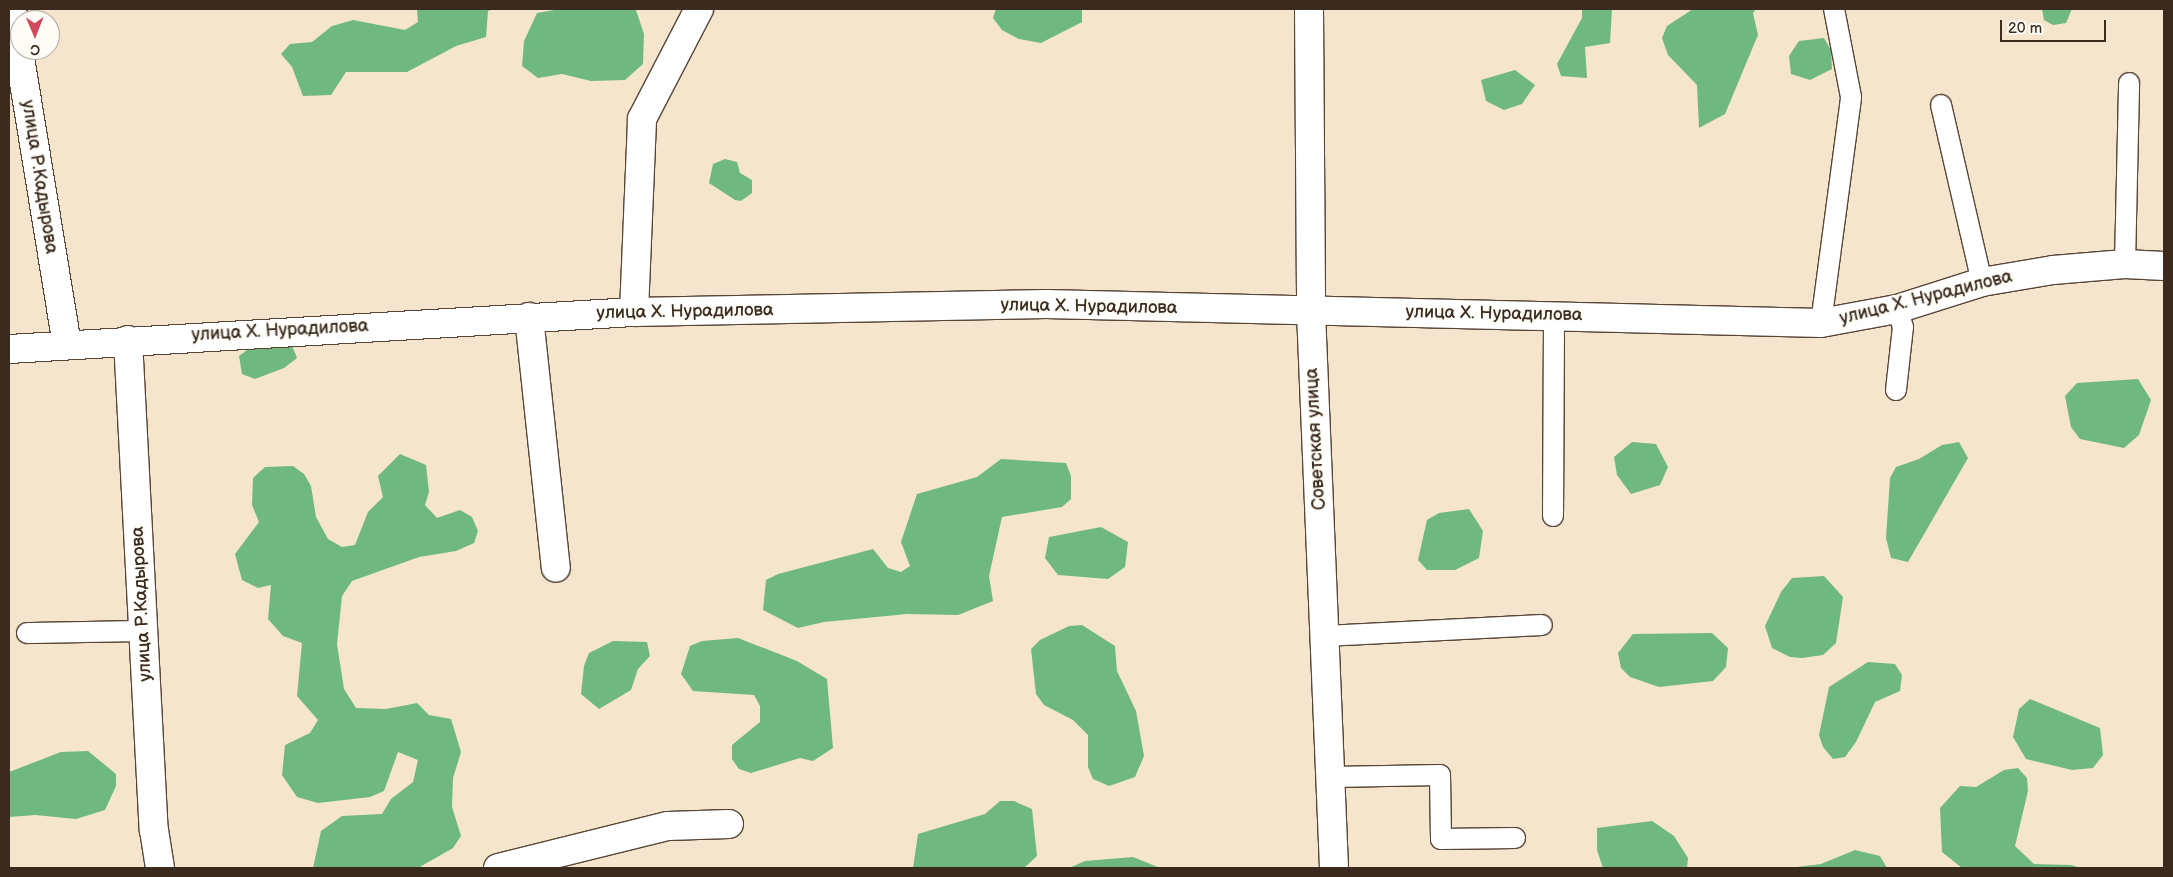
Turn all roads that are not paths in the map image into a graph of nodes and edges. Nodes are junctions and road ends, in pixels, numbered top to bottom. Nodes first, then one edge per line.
1 (12, 9) edge
2 (699, 9) edge
3 (1308, 9) edge
4 (1834, 9) edge
5 (2129, 83) dead end
6 (1941, 105) dead end
7 (2125, 264) junction
8 (2164, 266) edge
9 (1982, 282) junction
10 (1897, 309) junction
11 (634, 312) junction
12 (1311, 312) junction
13 (1554, 315) junction
14 (529, 317) junction
15 (1821, 323) junction
16 (128, 340) junction
17 (67, 345) junction
18 (9, 349) edge
19 (1896, 390) dead end
20 (1553, 516) dead end
21 (556, 568) dead end
22 (1542, 625) dead end
23 (144, 631) junction
24 (27, 633) dead end
25 (1325, 636) junction
26 (1332, 777) junction
27 (729, 824) dead end
28 (1516, 838) dead end
29 (160, 868) edge
30 (498, 868) edge
31 (1334, 868) edge

1 - 17 street, улица Р.Кадырова
2 - 11 street
3 - 12 street, Советская улица
4 - 15 lane
5 - 7 lane
6 - 9 lane
7 - 8 street, улица Х. Нурадилова
7 - 9 street, улица Х. Нурадилова
9 - 10 street, улица Х. Нурадилова
10 - 15 street, улица Х. Нурадилова
10 - 19 lane
11 - 12 street, улица Х. Нурадилова
11 - 14 street, улица Х. Нурадилова
12 - 13 street, улица Х. Нурадилова
12 - 25 street, Советская улица
13 - 15 street, улица Х. Нурадилова
13 - 20 lane
14 - 16 street, улица Х. Нурадилова
14 - 21 street
16 - 17 street, улица Х. Нурадилова
16 - 23 street, улица Р.Кадырова
17 - 18 street, улица Х. Нурадилова
22 - 25 lane
23 - 24 lane
23 - 29 street, улица Р.Кадырова
25 - 26 street, Советская улица
26 - 28 lane
26 - 31 street, Советская улица
27 - 30 street

